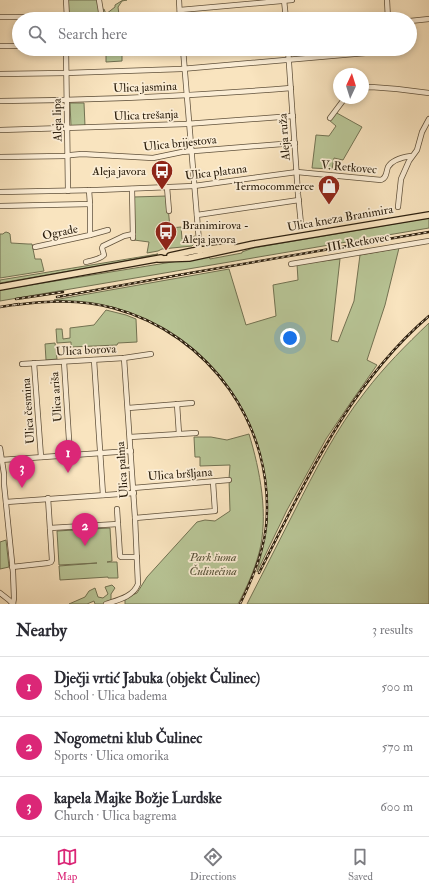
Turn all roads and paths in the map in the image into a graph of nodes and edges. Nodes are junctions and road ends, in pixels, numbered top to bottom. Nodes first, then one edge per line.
1 (66, 0) edge
2 (99, 0) edge
3 (179, 0) edge
4 (284, 0) edge
5 (292, 0) edge
6 (387, 0) edge
7 (238, 2) edge
8 (180, 10) joint
9 (67, 12) edge
10 (100, 12) edge
11 (285, 12) edge
12 (388, 12) edge
13 (0, 17) edge
14 (12, 17) edge
15 (429, 19) edge
16 (417, 20) edge
17 (0, 46) edge
18 (12, 46) edge
19 (66, 56) edge
20 (184, 56) edge
21 (289, 56) edge
22 (327, 56) edge
23 (289, 59) junction
24 (185, 68) junction
25 (66, 73) junction
26 (0, 74) edge
27 (369, 87) edge
28 (291, 88) junction
29 (429, 93) edge
30 (187, 96) junction
31 (66, 100) junction
32 (0, 101) edge
33 (340, 104) edge
34 (293, 116) junction
35 (330, 118) dead end
36 (429, 119) edge
37 (189, 123) junction
38 (67, 128) junction
39 (0, 130) edge
40 (295, 143) junction
41 (192, 151) junction
42 (68, 155) junction
43 (411, 156) junction
44 (0, 157) edge
45 (297, 172) junction
46 (194, 186) junction
47 (167, 187) junction
48 (132, 189) junction
49 (89, 190) junction
50 (68, 191) junction
51 (0, 192) edge
52 (299, 200) junction
53 (90, 204) junction
54 (0, 206) edge
55 (398, 206) dead end
56 (170, 211) dead end
57 (197, 215) junction
58 (429, 215) edge
59 (301, 224) dead end
60 (108, 230) dead end
61 (90, 235) junction
62 (429, 241) edge
63 (35, 247) dead end
64 (200, 253) junction
65 (86, 262) dead end
66 (291, 264) dead end
67 (0, 287) edge
68 (151, 354) dead end
69 (124, 358) junction
70 (94, 360) junction
71 (64, 362) junction
72 (22, 364) dead end
73 (34, 364) junction
74 (192, 403) dead end
75 (177, 404) junction
76 (128, 408) junction
77 (179, 434) junction
78 (196, 434) dead end
79 (130, 437) junction
80 (0, 448) edge
81 (131, 451) junction
82 (100, 453) junction
83 (70, 455) junction
84 (41, 457) junction
85 (1, 460) edge
86 (229, 480) dead end
87 (213, 482) junction
88 (133, 490) junction
89 (102, 495) junction
90 (48, 498) junction
91 (6, 502) junction
92 (117, 509) dead end
93 (136, 518) junction
94 (118, 524) junction
95 (50, 528) junction
96 (137, 557) junction
97 (12, 567) junction
98 (0, 593) edge
99 (13, 604) edge
100 (108, 604) edge

1 - 9 street
2 - 10 street
3 - 8 street
4 - 5 street
4 - 7 street
4 - 11 street
6 - 12 street
7 - 8 street
13 - 14 street
15 - 16 street
17 - 18 street
19 - 25 street, Aleja lipa
20 - 24 street
21 - 23 street, Aleja ruža
22 - 23 street
23 - 24 street
23 - 28 street, Aleja ruža
24 - 25 street
24 - 30 street
25 - 26 street
25 - 31 street, Aleja lipa
27 - 29 street
28 - 30 street, Ulica jasmina
28 - 34 street, Aleja ruža
30 - 31 street, Ulica jasmina
30 - 37 street
31 - 32 street, Ulica jasmina
31 - 38 street, Aleja lipa
33 - 35 street
34 - 37 street, Ulica trešanja
34 - 40 street, Aleja ruža
36 - 43 street
37 - 38 street, Ulica trešanja
37 - 41 street
38 - 39 street, Ulica trešanja
38 - 42 street, Aleja lipa
40 - 41 street, Ulica brijestova
40 - 45 street, Aleja ruža
41 - 42 street, Ulica brijestova
41 - 46 street
42 - 44 street, Ulica brijestova
42 - 50 street, Aleja lipa
43 - 45 street, V. Retkovec
43 - 55 street
45 - 46 street, Ulica platana
45 - 52 street, Aleja ruža
46 - 47 street, Ulica platana
46 - 57 street
47 - 48 street, Ulica platana
47 - 56 street
48 - 49 street, Ulica platana
48 - 65 street
49 - 50 street, Ulica platana
49 - 53 street
50 - 51 street, Ulica platana
52 - 57 street
52 - 59 street, Aleja ruža
53 - 54 street
53 - 61 street, Ograde
57 - 64 street
58 - 64 main road, Ulica kneza Branimira
60 - 61 street, Ograde
61 - 63 street, Ograde
62 - 66 street, III. Retkovec
64 - 67 main road, Ulica kneza Branimira
68 - 69 street, Ulica borova
69 - 70 street, Ulica borova
69 - 76 street, Ulica palma
70 - 71 street, Ulica borova
70 - 82 street
71 - 73 street, Ulica borova
71 - 83 street, Ulica ariša
72 - 73 street, Ulica borova
73 - 84 street, Ulica česmina
74 - 75 street
75 - 76 street
75 - 77 street
76 - 79 street, Ulica palma
77 - 78 street
77 - 79 street
79 - 81 street, Ulica palma
80 - 85 street
81 - 82 street
81 - 88 street, Ulica palma
82 - 83 street
82 - 89 street
83 - 84 street
84 - 85 street
85 - 91 street
86 - 87 street, Ulica bršljana
87 - 88 street, Ulica bršljana
87 - 93 street
88 - 89 street, Ulica bršljana
88 - 93 street, Ulica palma
89 - 90 street, Ulica bršljana
90 - 91 street, Ulica bršljana
90 - 95 street
91 - 97 street
92 - 94 street
93 - 96 street, Ulica palma
94 - 95 street
94 - 96 street
95 - 97 street
96 - 100 street, Ulica palma
97 - 99 street
98 - 99 street

